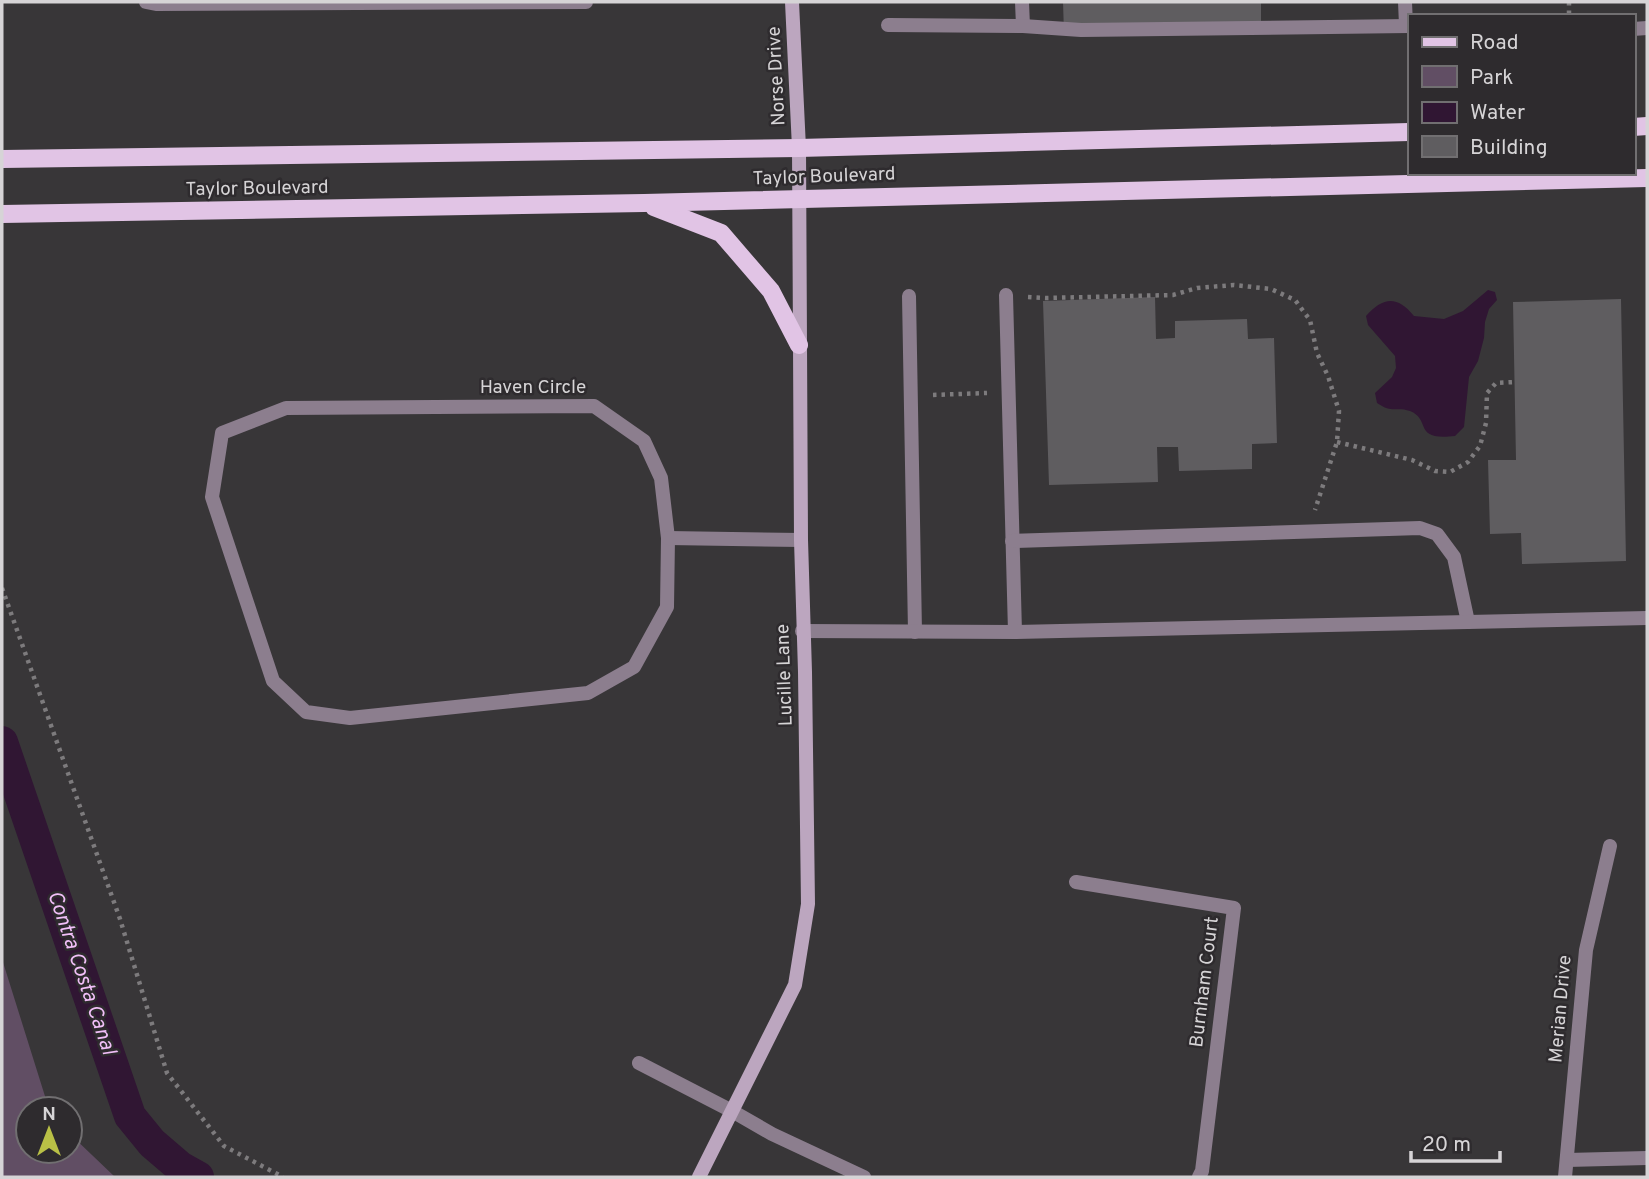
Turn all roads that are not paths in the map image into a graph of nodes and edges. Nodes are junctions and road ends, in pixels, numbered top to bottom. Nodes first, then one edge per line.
1 (146, 2) edge
2 (586, 2) edge
3 (792, 2) edge
4 (1022, 2) edge
5 (1405, 2) edge
6 (888, 25) dead end
7 (1408, 25) edge
8 (1023, 26) junction
9 (1408, 132) edge
10 (799, 148) junction
11 (2, 159) edge
12 (1647, 178) edge
13 (800, 199) junction
14 (644, 203) junction
15 (2, 214) edge
16 (1006, 295) road end
17 (909, 296) dead end
18 (799, 345) junction
19 (668, 538) junction
20 (801, 540) junction
21 (1012, 541) junction
22 (1647, 618) edge
23 (1468, 622) junction
24 (802, 631) junction
25 (915, 632) junction
26 (1015, 632) junction
27 (1609, 846) dead end
28 (1076, 882) dead end
29 (639, 1063) dead end
30 (732, 1111) junction
31 (1647, 1158) edge
32 (1567, 1160) junction
33 (699, 1177) edge
34 (864, 1177) edge
35 (1199, 1177) edge
36 (1565, 1177) edge

1 - 2 street
3 - 10 street, Norse Drive
4 - 8 street
5 - 7 street
6 - 8 street
7 - 8 street
9 - 10 main road, Taylor Boulevard
10 - 11 main road, Taylor Boulevard
10 - 13 street, Lucille Lane
12 - 13 main road, Taylor Boulevard
13 - 14 main road, Taylor Boulevard
13 - 18 street, Lucille Lane
14 - 15 main road, Taylor Boulevard
14 - 18 main road
16 - 21 street
17 - 25 street
18 - 20 street, Lucille Lane
19 - 19 street, Haven Circle
19 - 20 street
20 - 24 street, Lucille Lane
21 - 23 street
21 - 26 street
22 - 23 street
23 - 26 street
24 - 25 street
24 - 30 street, Lucille Lane
25 - 26 street
27 - 32 street, Merian Drive
28 - 35 street, Burnham Court
29 - 30 street
30 - 33 street, Lucille Lane
30 - 34 street
31 - 32 street
32 - 36 street, Merian Drive

